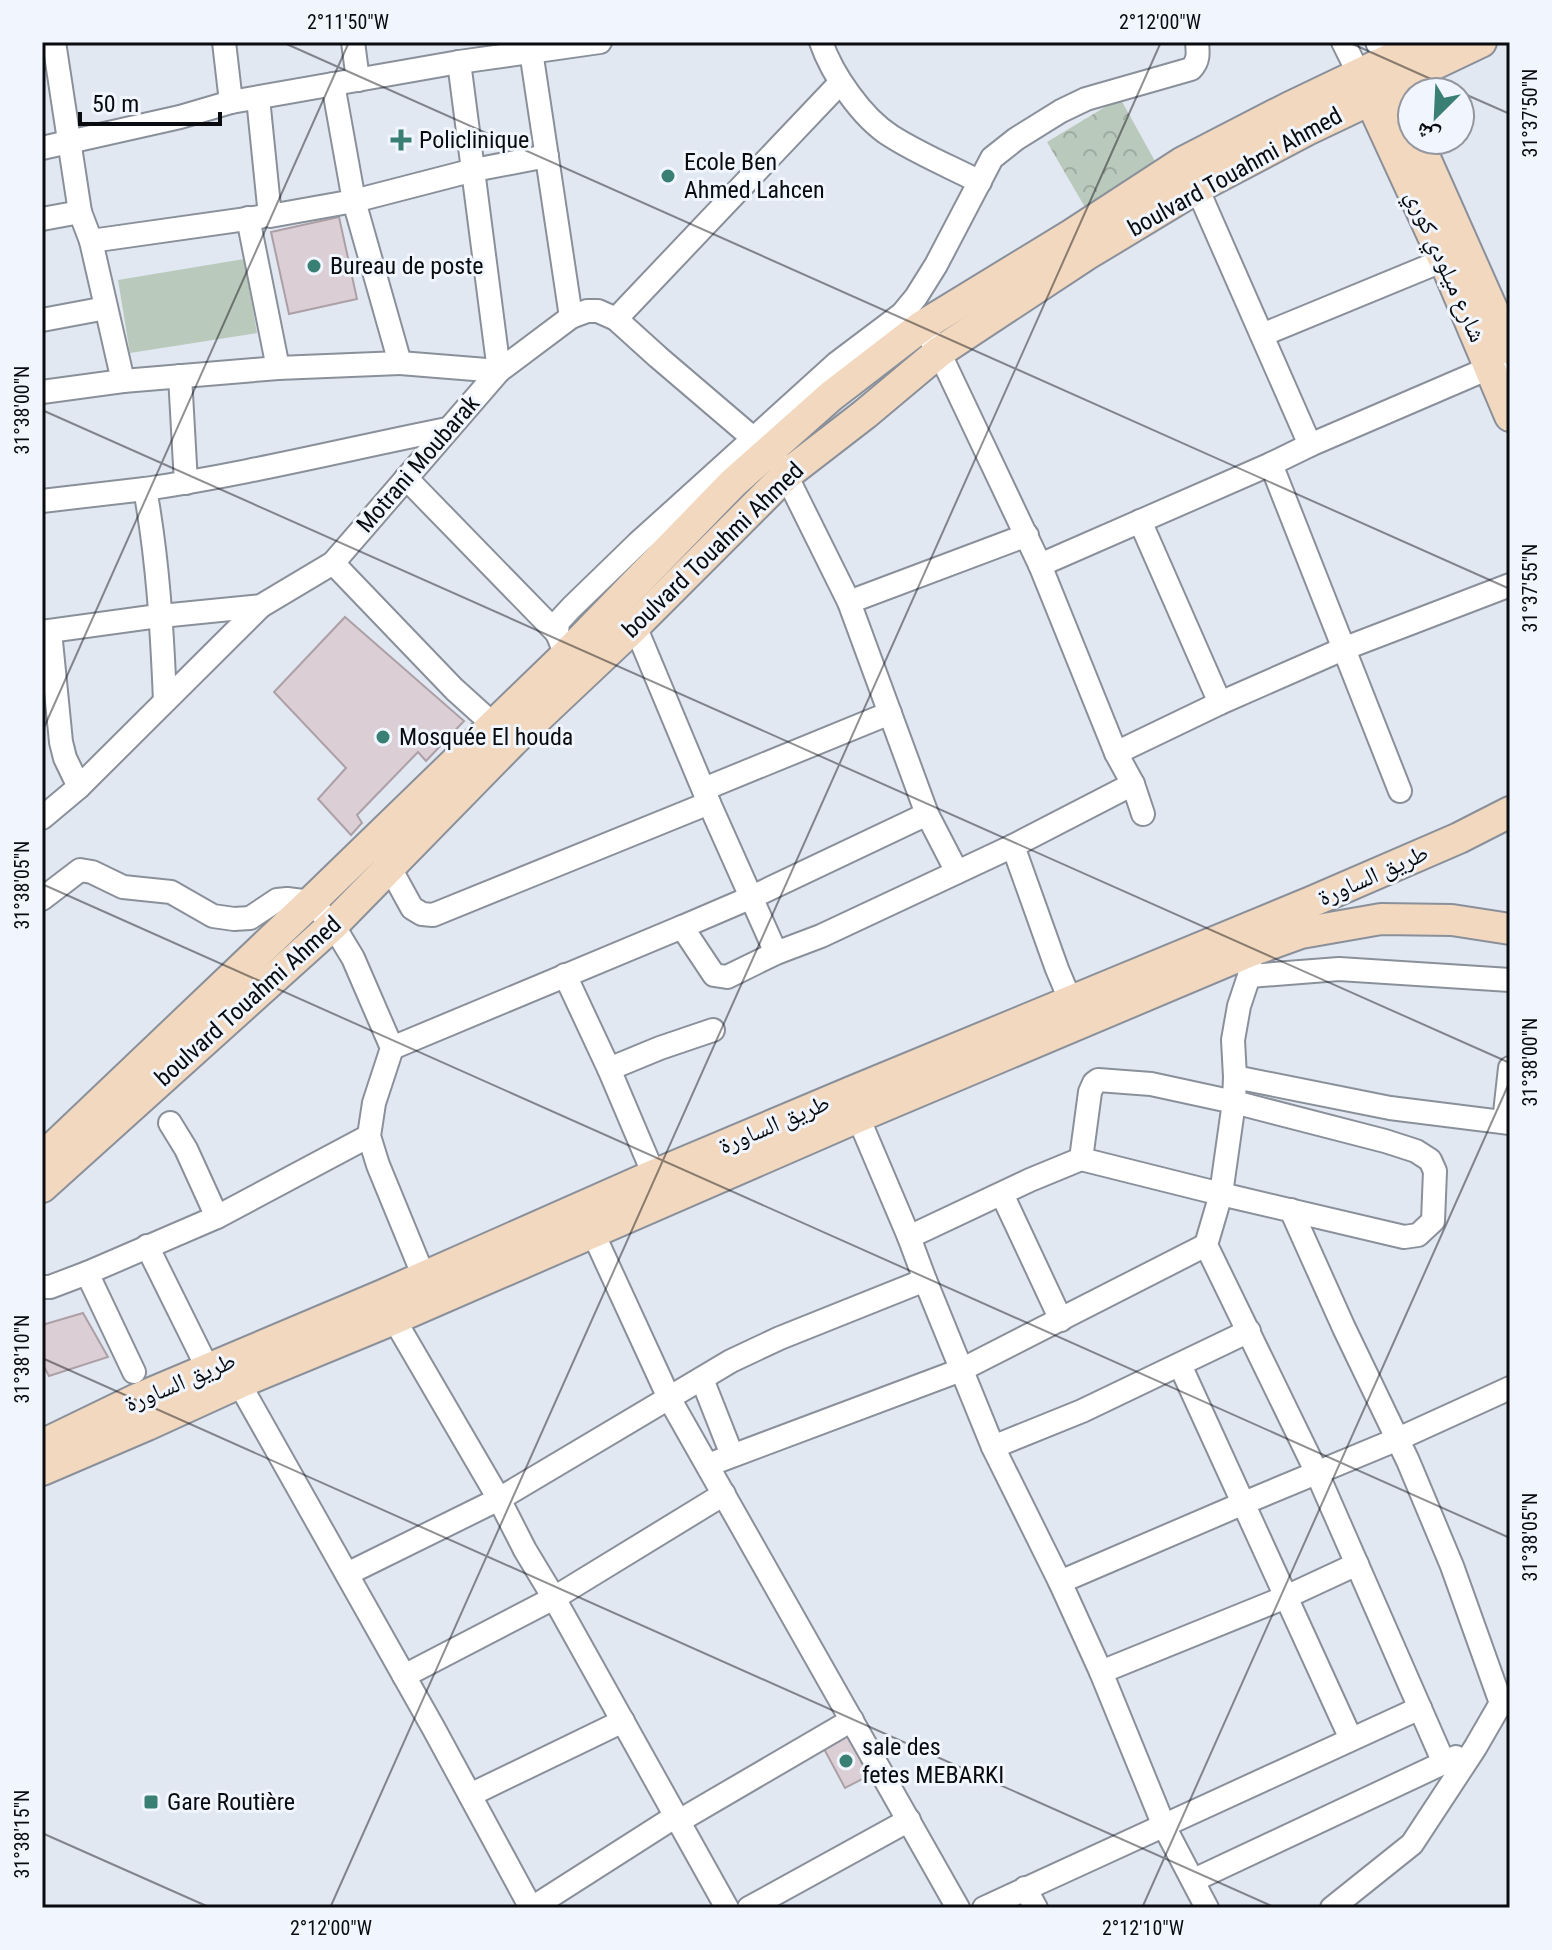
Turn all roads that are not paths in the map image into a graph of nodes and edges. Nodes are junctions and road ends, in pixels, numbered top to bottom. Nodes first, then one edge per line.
1 (224, 42) edge
2 (353, 42) edge
3 (600, 42) edge
4 (821, 42) edge
5 (1197, 42) edge
6 (1343, 42) edge
7 (1426, 42) edge
8 (1481, 42) edge
9 (544, 47) edge
10 (50, 51) edge
11 (459, 62) junction
12 (1377, 72) edge
13 (358, 80) junction
14 (840, 83) junction
15 (333, 84) junction
16 (258, 98) junction
17 (231, 102) junction
18 (1396, 102) edge
19 (68, 141) junction
20 (42, 148) edge
21 (547, 156) junction
22 (1423, 156) edge
23 (474, 170) junction
24 (980, 182) junction
25 (1197, 188) junction
26 (354, 201) junction
27 (80, 212) junction
28 (259, 217) junction
29 (42, 219) edge
30 (91, 241) junction
31 (1444, 260) junction
32 (106, 308) junction
33 (571, 317) junction
34 (616, 319) junction
35 (42, 320) edge
36 (922, 326) junction
37 (1262, 335) junction
38 (939, 352) junction
39 (1504, 359) edge
40 (400, 363) junction
41 (278, 368) junction
42 (499, 371) junction
43 (180, 376) junction
44 (123, 381) junction
45 (42, 392) edge
46 (1510, 416) edge
47 (447, 429) junction
48 (1310, 445) junction
49 (770, 455) junction
50 (1271, 464) junction
51 (406, 478) junction
52 (186, 483) junction
53 (145, 489) junction
54 (42, 501) edge
55 (1140, 521) junction
56 (1027, 535) junction
57 (333, 563) junction
58 (1040, 565) junction
59 (1510, 585) edge
60 (849, 602) junction
61 (261, 606) junction
62 (161, 616) junction
63 (635, 626) junction
64 (46, 631) edge
65 (561, 644) junction
66 (1343, 649) junction
67 (165, 701) junction
68 (1220, 703) junction
69 (890, 713) junction
70 (503, 733) junction
71 (1116, 753) junction
72 (1133, 784) junction
73 (79, 787) junction
74 (1400, 791) dead end
75 (706, 796) junction
76 (1510, 812) edge
77 (927, 814) junction
78 (1143, 814) dead end
79 (42, 818) edge
80 (1013, 846) junction
81 (382, 854) junction
82 (957, 872) junction
83 (752, 897) junction
84 (42, 899) edge
85 (311, 902) junction
86 (333, 925) junction
87 (682, 927) junction
88 (1510, 929) edge
89 (776, 953) junction
90 (1250, 964) junction
91 (565, 975) junction
92 (1510, 980) edge
93 (1071, 1002) junction
94 (713, 1030) dead end
95 (392, 1048) junction
96 (1510, 1068) edge
97 (609, 1069) junction
98 (1235, 1077) junction
99 (1234, 1102) junction
100 (854, 1105) junction
101 (170, 1123) dead end
102 (1507, 1123) edge
103 (369, 1136) junction
104 (42, 1158) edge
105 (1081, 1159) junction
106 (654, 1175) junction
107 (42, 1187) edge
108 (1002, 1194) junction
109 (1221, 1194) junction
110 (1291, 1210) junction
111 (217, 1217) junction
112 (588, 1220) junction
113 (909, 1237) junction
114 (1206, 1245) junction
115 (147, 1246) junction
116 (87, 1273) junction
117 (424, 1277) junction
118 (925, 1280) junction
119 (42, 1287) edge
120 (388, 1307) junction
121 (1061, 1320) junction
122 (1249, 1331) junction
123 (1180, 1365) junction
124 (208, 1369) junction
125 (961, 1370) junction
126 (702, 1379) junction
127 (239, 1383) junction
128 (1510, 1388) edge
129 (669, 1398) junction
130 (139, 1399) junction
131 (1398, 1439) junction
132 (42, 1445) edge
133 (993, 1447) junction
134 (732, 1455) junction
135 (708, 1465) junction
136 (42, 1470) edge
137 (1317, 1473) junction
138 (724, 1494) junction
139 (499, 1499) junction
140 (1244, 1503) junction
141 (1357, 1564) junction
142 (347, 1574) junction
143 (1060, 1582) junction
144 (1286, 1597) junction
145 (554, 1598) junction
146 (1101, 1672) junction
147 (404, 1676) junction
148 (1505, 1701) edge
149 (1420, 1708) junction
150 (852, 1720) junction
151 (623, 1721) junction
152 (1351, 1739) junction
153 (1475, 1748) junction
154 (1444, 1763) junction
155 (470, 1795) junction
156 (678, 1819) junction
157 (909, 1820) junction
158 (1164, 1826) junction
159 (1194, 1880) junction
160 (1030, 1898) edge
161 (532, 1908) edge
162 (727, 1908) edge
163 (749, 1908) edge
164 (958, 1908) edge
165 (984, 1908) edge
166 (1207, 1908) edge
167 (1332, 1908) edge

1 - 17 street
2 - 13 street
3 - 9 street
4 - 14 street
5 - 24 street
6 - 12 street
7 - 12 main road, boulvard Touahmi Ahmed
8 - 12 main road, boulvard Touahmi Ahmed
9 - 11 street
9 - 21 street
10 - 19 street
11 - 13 street
11 - 23 street
12 - 18 main road
12 - 25 main road, boulvard Touahmi Ahmed
12 - 31 main road, شارع ميلودي كوري
12 - 36 main road, boulvard Touahmi Ahmed
13 - 15 street
14 - 24 street
14 - 34 street
15 - 16 street
15 - 26 street
16 - 17 street
16 - 28 street
17 - 19 street
19 - 20 street
19 - 27 street
21 - 23 street
21 - 33 street
22 - 39 main road, شارع ميلودي كوري
23 - 26 street
23 - 42 street
24 - 49 street
25 - 37 street
25 - 38 main road, boulvard Touahmi Ahmed
26 - 28 street
26 - 40 street
27 - 29 street
27 - 30 street
28 - 30 street
28 - 41 street
30 - 32 street
31 - 37 street
31 - 39 main road, شارع ميلودي كوري
32 - 35 street
32 - 44 street
33 - 34 street
33 - 42 street, Motrani Moubarak
34 - 49 street
36 - 38 street
36 - 49 main road, boulvard Touahmi Ahmed
37 - 48 street
38 - 49 main road, boulvard Touahmi Ahmed
38 - 56 street
39 - 46 main road, شارع ميلودي كوري
39 - 48 street
40 - 41 street
40 - 42 street
41 - 43 street
42 - 47 street, Motrani Moubarak
43 - 44 street
43 - 52 street
44 - 45 street
47 - 51 street, Motrani Moubarak
47 - 52 street
48 - 50 street
49 - 60 street
49 - 63 main road, boulvard Touahmi Ahmed
49 - 65 main road, boulvard Touahmi Ahmed
50 - 55 street
50 - 66 street
51 - 57 street, Motrani Moubarak
51 - 65 street
52 - 53 street
53 - 54 street
53 - 62 street
55 - 58 street
55 - 68 street
56 - 58 street
56 - 60 street
57 - 61 street, Motrani Moubarak
57 - 70 street
58 - 71 street
59 - 66 street
60 - 69 street
61 - 62 street, Motrani Moubarak
61 - 67 street
62 - 64 street, Motrani Moubarak
62 - 67 street
63 - 70 main road, boulvard Touahmi Ahmed
63 - 75 street
64 - 73 street
65 - 70 main road, boulvard Touahmi Ahmed
66 - 68 street
66 - 74 street
67 - 73 street
68 - 71 street
69 - 75 street
69 - 77 street
70 - 81 main road, boulvard Touahmi Ahmed
71 - 72 street
72 - 78 street
72 - 80 street
73 - 79 street
75 - 81 street
75 - 83 street
76 - 93 main road, طريق الساورة
77 - 82 street
77 - 83 street
80 - 82 street
80 - 93 street
81 - 85 main road, boulvard Touahmi Ahmed
81 - 86 main road, boulvard Touahmi Ahmed
82 - 89 street
83 - 87 street
83 - 89 street
84 - 85 street
85 - 86 street
85 - 104 main road, boulvard Touahmi Ahmed
86 - 95 street
86 - 107 main road, boulvard Touahmi Ahmed
87 - 89 street
87 - 91 street
88 - 90 main road, طريق الساورة
90 - 92 street
90 - 98 street
90 - 100 main road, طريق الساورة
91 - 95 street
91 - 97 street
93 - 100 main road, طريق الساورة
94 - 97 street
95 - 103 street
96 - 102 street
97 - 106 street
98 - 99 street
98 - 102 street
99 - 105 street
99 - 109 street
99 - 110 street
100 - 106 main road, طريق الساورة
100 - 112 main road, طريق الساورة
100 - 113 street
101 - 111 street
103 - 111 street
103 - 117 street
105 - 108 street
105 - 109 street
106 - 112 main road, طريق الساورة
108 - 113 street
108 - 121 street
109 - 110 street
109 - 114 street
110 - 131 street
111 - 115 street
112 - 117 main road, طريق الساورة
112 - 120 main road, طريق الساورة
112 - 129 street
113 - 118 street
114 - 121 street
114 - 122 street
115 - 116 street
115 - 124 street
116 - 119 street
116 - 130 street
117 - 120 main road, طريق الساورة
118 - 125 street
118 - 126 street
120 - 124 main road, طريق الساورة
120 - 127 main road, طريق الساورة
120 - 139 street
121 - 125 street
122 - 123 street
122 - 137 street
123 - 133 street
123 - 140 street
124 - 130 main road, طريق الساورة
125 - 133 street
125 - 134 street
126 - 129 street
126 - 134 street
127 - 130 main road, طريق الساورة
127 - 142 street
128 - 131 street
129 - 135 street
129 - 139 street
130 - 132 main road, طريق الساورة
130 - 136 main road, طريق الساورة
131 - 137 street
131 - 148 street
133 - 143 street
134 - 135 street
135 - 138 street
137 - 140 street
137 - 141 street
138 - 145 street
138 - 150 street
139 - 142 street
139 - 145 street
140 - 143 street
140 - 144 street
141 - 144 street
141 - 149 street
142 - 147 street
143 - 146 street
144 - 146 street
144 - 152 street
145 - 147 street
145 - 151 street
146 - 158 street
147 - 155 street
148 - 153 street
149 - 152 street
149 - 154 street
150 - 156 street
150 - 157 street
151 - 155 street
151 - 156 street
152 - 158 street
153 - 154 street
153 - 167 street
154 - 159 street
155 - 161 street
156 - 161 street
156 - 162 street
157 - 163 street
157 - 164 street
158 - 159 street
158 - 160 street
159 - 166 street
160 - 165 street

